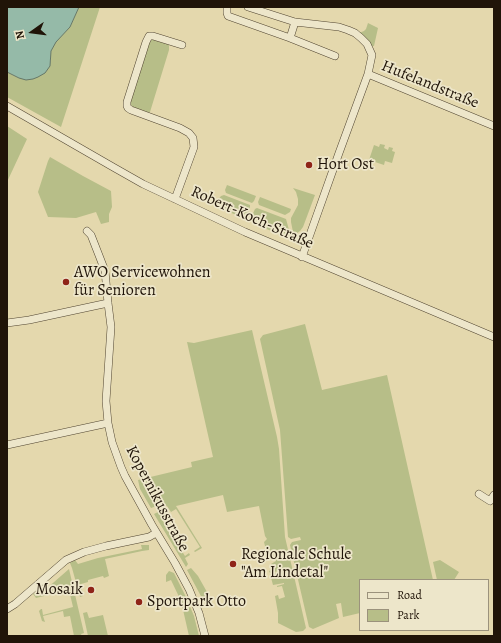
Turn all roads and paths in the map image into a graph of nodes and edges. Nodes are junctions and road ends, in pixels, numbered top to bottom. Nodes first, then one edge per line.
1 (227, 7) edge
2 (248, 7) edge
3 (295, 22) junction
4 (290, 38) junction
5 (182, 45) dead end
6 (335, 56) dead end
7 (368, 74) junction
8 (7, 106) edge
9 (494, 126) edge
10 (175, 199) junction
11 (87, 231) dead end
12 (302, 257) junction
13 (108, 303) junction
14 (7, 323) edge
15 (494, 338) edge
16 (108, 423) junction
17 (7, 445) edge
18 (479, 494) dead end
19 (494, 495) edge
20 (156, 533) junction
21 (7, 610) edge
22 (205, 636) edge

1 - 4 street
2 - 3 street, Hufelandstraße
3 - 4 street
3 - 7 street, Hufelandstraße
4 - 6 street
5 - 10 street
7 - 9 street, Hufelandstraße
7 - 12 street
8 - 10 street, Robert-Koch-Straße
10 - 12 street, Robert-Koch-Straße
11 - 13 street, Kopernikusstraße
12 - 15 street, Robert-Koch-Straße
13 - 14 street
13 - 16 street, Kopernikusstraße
16 - 17 street
16 - 20 street, Kopernikusstraße
18 - 19 street
20 - 21 street
20 - 22 street, Kopernikusstraße

